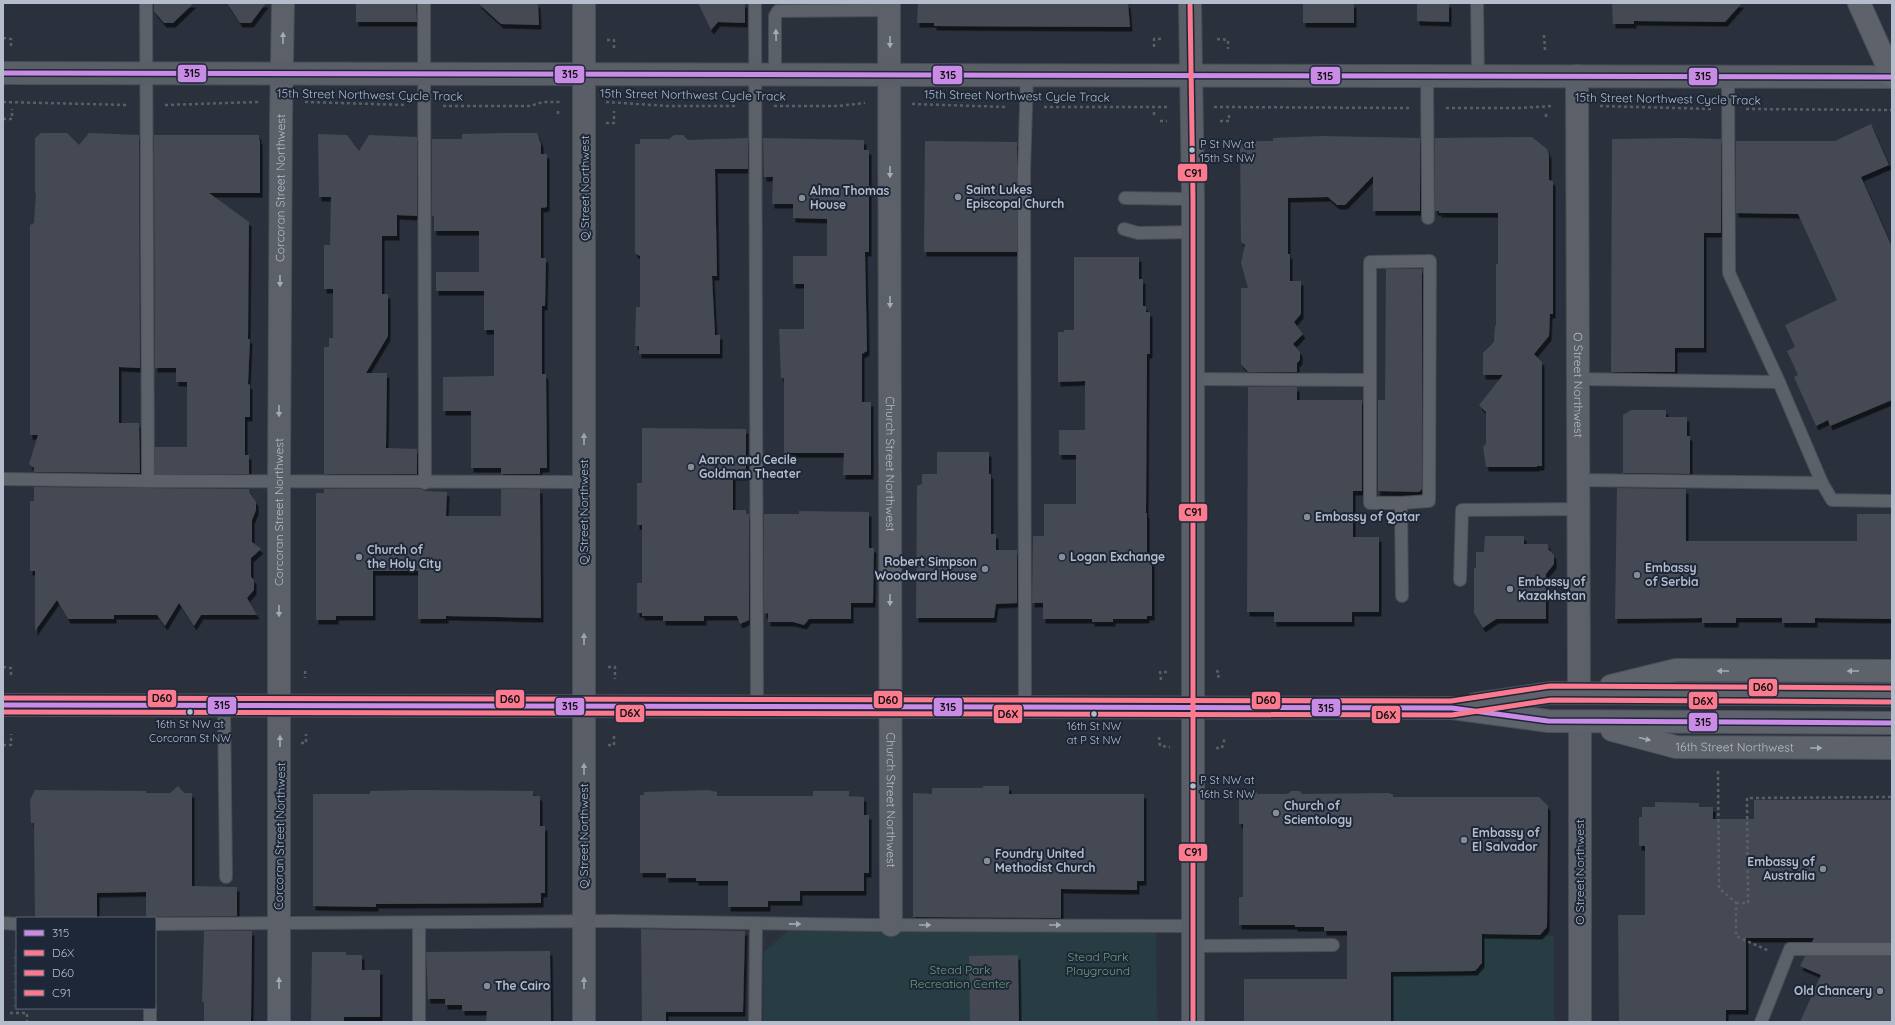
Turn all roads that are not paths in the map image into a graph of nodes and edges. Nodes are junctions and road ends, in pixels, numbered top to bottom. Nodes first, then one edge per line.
1 (146, 3) edge
2 (283, 3) edge
3 (424, 3) edge
4 (584, 3) edge
5 (756, 3) edge
6 (1190, 3) edge
7 (1477, 3) edge
8 (1859, 3) edge
9 (889, 7) edge
10 (3, 73) edge
11 (146, 73) junction
12 (282, 74) junction
13 (424, 74) junction
14 (585, 74) junction
15 (765, 74) junction
16 (890, 75) junction
17 (1027, 76) junction
18 (1191, 76) junction
19 (1427, 76) junction
20 (1478, 76) junction
21 (1577, 76) junction
22 (1728, 76) junction
23 (1892, 76) edge
24 (1125, 198) dead end
25 (1193, 199) junction
26 (1428, 218) dead end
27 (1124, 229) dead end
28 (1193, 232) junction
29 (1193, 379) junction
30 (1578, 379) junction
31 (1370, 380) junction
32 (1779, 382) junction
33 (3, 478) edge
34 (1578, 480) junction
35 (148, 481) junction
36 (279, 482) junction
37 (584, 482) junction
38 (425, 483) junction
39 (1822, 483) junction
40 (1892, 501) edge
41 (1401, 503) junction
42 (1579, 509) junction
43 (1460, 580) dead end
44 (1402, 596) dead end
45 (1892, 671) edge
46 (1579, 693) junction
47 (1892, 696) edge
48 (3, 705) edge
49 (280, 705) junction
50 (224, 706) junction
51 (584, 706) junction
52 (890, 706) junction
53 (757, 707) junction
54 (1025, 707) junction
55 (1192, 707) junction
56 (1452, 708) junction
57 (1580, 722) junction
58 (1892, 723) edge
59 (1892, 748) edge
60 (226, 877) dead end
61 (584, 921) junction
62 (3, 923) edge
63 (16, 924) edge
64 (156, 924) edge
65 (279, 924) junction
66 (419, 924) junction
67 (756, 924) junction
68 (891, 925) junction
69 (1192, 936) junction
70 (1332, 946) dead end
71 (1892, 949) edge
72 (150, 1009) edge
73 (150, 1022) edge
74 (279, 1022) edge
75 (419, 1022) edge
76 (584, 1022) edge
77 (755, 1022) edge
78 (1193, 1022) edge
79 (1580, 1022) edge
80 (1760, 1022) edge

1 - 11 lane
12 -> 2 street, Corcoran Street Northwest
3 - 13 lane
4 - 14 main road, Q Street Northwest
5 - 15 lane
6 - 18 main road
7 - 20 lane
8 - 23 main road
15 -> 9 lane
9 -> 16 street, Church Street Northwest
10 - 11 main road
11 - 12 main road
11 - 35 lane
12 - 13 main road
12 -> 36 street, Corcoran Street Northwest
13 - 14 main road
13 - 38 lane
14 - 15 main road
37 -> 14 main road, Q Street Northwest
15 - 16 main road
15 - 53 lane
16 - 17 main road
16 -> 52 street, Church Street Northwest
17 - 18 main road
17 - 54 lane
18 - 19 main road
18 - 25 main road
19 - 20 main road
19 - 26 lane
20 - 21 main road
21 - 22 main road
21 - 30 street, O Street Northwest
22 - 23 main road
22 - 32 lane
24 - 25 lane
25 - 28 main road
27 - 28 lane
28 - 29 main road
29 - 31 lane
29 - 55 main road
30 - 32 lane
30 - 34 street, O Street Northwest
31 - 41 lane
31 - 41 lane
32 - 39 lane
33 - 35 lane
34 - 39 lane
34 - 42 street, O Street Northwest
35 - 36 lane
36 - 38 lane
36 -> 49 street, Corcoran Street Northwest
37 - 38 lane
51 -> 37 main road, Q Street Northwest
39 - 40 lane
41 - 44 lane
42 - 43 lane
42 - 46 street, O Street Northwest
45 -> 46 main road, 16th Street Northwest
46 - 47 main road, 16th Street Northwest
46 - 56 main road, 16th Street Northwest
48 - 50 main road, 16th Street Northwest
49 - 50 main road, 16th Street Northwest
49 - 51 main road, 16th Street Northwest
65 -> 49 street, Corcoran Street Northwest
50 - 60 lane
51 - 53 main road, 16th Street Northwest
61 -> 51 main road, Q Street Northwest
52 - 53 main road, 16th Street Northwest
52 - 54 main road, 16th Street Northwest
52 - 68 street, Church Street Northwest
54 - 55 main road, 16th Street Northwest
55 - 56 main road, 16th Street Northwest
55 - 69 main road
56 - 57 main road, 16th Street Northwest
57 - 58 main road, 16th Street Northwest
57 -> 59 main road, 16th Street Northwest
57 - 79 street, O Street Northwest
61 - 66 lane
61 - 67 lane
76 -> 61 main road, Q Street Northwest
62 - 63 lane
64 - 65 lane
65 - 66 lane
74 -> 65 street, Corcoran Street Northwest
66 - 75 lane
67 -> 68 lane
67 - 77 lane
68 -> 69 lane
69 - 70 lane
69 - 78 main road
71 - 80 lane
72 - 73 lane

